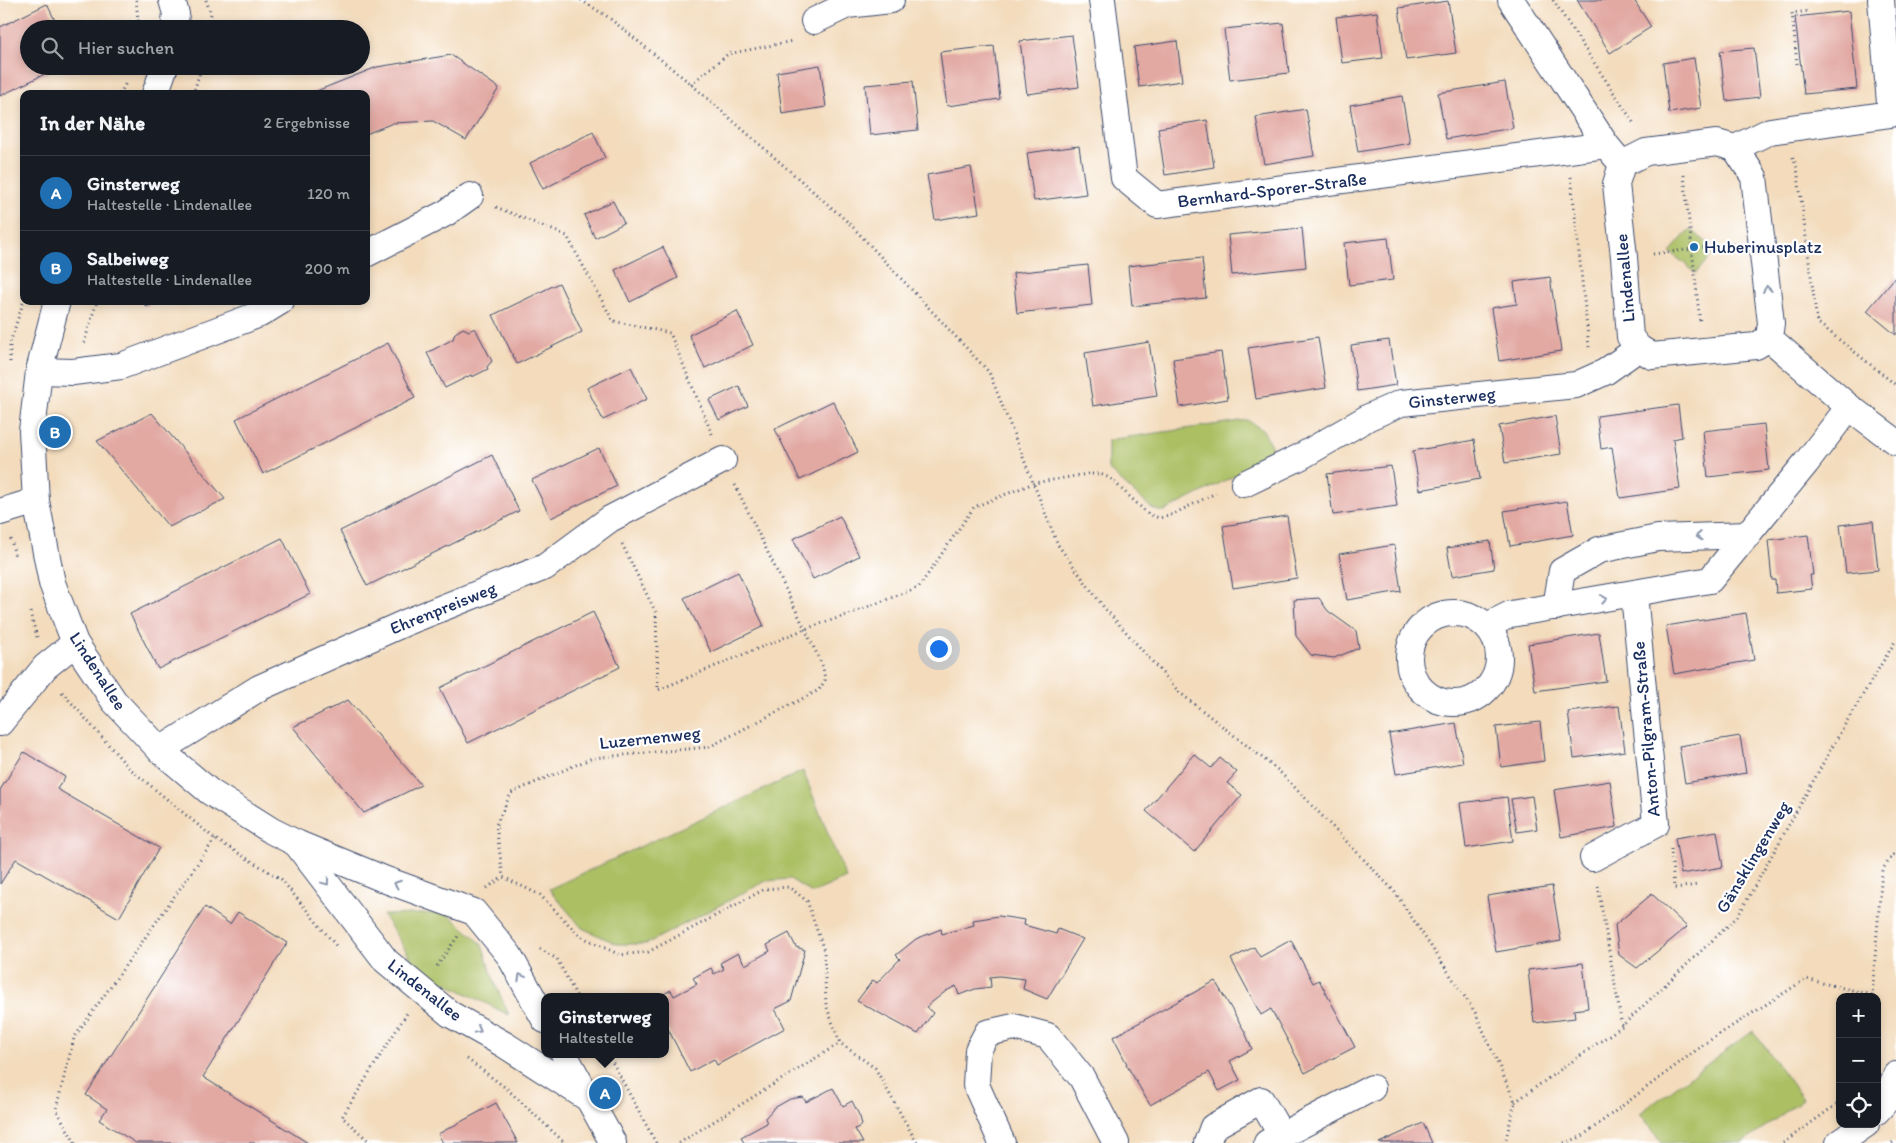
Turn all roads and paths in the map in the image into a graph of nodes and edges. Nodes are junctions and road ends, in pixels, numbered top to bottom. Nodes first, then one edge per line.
1 (136, 0) edge
2 (172, 0) edge
3 (206, 0) edge
4 (581, 0) edge
5 (891, 0) edge
6 (1102, 0) edge
7 (1510, 0) edge
8 (1881, 0) edge
9 (1810, 11) dead end
10 (139, 20) edge
11 (175, 20) edge
12 (209, 20) edge
13 (814, 20) joint
14 (1797, 64) dead end
15 (162, 75) edge
16 (199, 75) edge
17 (691, 84) junction
18 (156, 90) edge
19 (195, 90) edge
20 (1680, 148) junction
21 (1735, 148) junction
22 (1568, 151) junction
23 (1614, 155) junction
24 (470, 196) joint
25 (1761, 241) junction
26 (1692, 250) junction
27 (370, 252) edge
28 (1624, 257) junction
29 (56, 305) edge
30 (96, 305) edge
31 (275, 305) edge
32 (1769, 338) junction
33 (1639, 348) junction
34 (1703, 351) junction
35 (39, 371) junction
36 (73, 372) junction
37 (1592, 378) junction
38 (1849, 407) junction
39 (1896, 442) edge
40 (723, 460) junction
41 (1034, 483) junction
42 (1244, 484) joint
43 (36, 501) junction
44 (0, 512) edge
45 (610, 519) junction
46 (1748, 535) junction
47 (1634, 594) junction
48 (1556, 607) junction
49 (1487, 626) dead end
50 (805, 629) junction
51 (1896, 640) edge
52 (75, 642) junction
53 (0, 723) edge
54 (160, 750) junction
55 (1656, 824) junction
56 (215, 839) dead end
57 (296, 843) junction
58 (1896, 851) edge
59 (1593, 858) joint
60 (1698, 885) dead end
61 (474, 912) junction
62 (421, 990) junction
63 (1860, 993) edge
64 (1872, 993) edge
65 (541, 1013) edge
66 (1622, 1026) junction
67 (840, 1043) junction
68 (566, 1058) edge
69 (610, 1058) edge
70 (1896, 1075) edge
71 (1372, 1088) dead end
72 (589, 1099) junction
73 (1515, 1102) junction
74 (1836, 1105) edge
75 (1887, 1106) edge
76 (1861, 1128) edge
77 (1274, 1139) edge
78 (1896, 1140) edge
79 (75, 1143) edge
80 (371, 1143) edge
81 (613, 1143) edge
82 (656, 1143) edge
83 (679, 1143) edge
84 (918, 1143) edge
85 (1002, 1143) edge
86 (1116, 1143) edge
87 (1207, 1143) edge
88 (1505, 1143) edge
89 (1564, 1143) edge
90 (1783, 1143) edge
91 (1840, 1143) edge
92 (1892, 1143) edge

1 - 10 path
2 - 11 street
3 - 12 path
4 - 17 path
5 - 13 street
6 - 22 street, Bernhard-Sporer-Straße
7 - 23 street
8 - 21 street
9 - 14 path
13 - 17 path
15 - 18 street
16 - 19 path
17 - 41 path
20 - 21 street, Bernhard-Sporer-Straße
20 - 23 street, Bernhard-Sporer-Straße
20 - 26 path
21 - 25 street
22 - 23 street, Bernhard-Sporer-Straße
22 - 37 path
23 - 28 street, Lindenallee
24 - 27 street
24 - 40 path, Luzernenweg
25 - 26 path
32 -> 25 street
26 - 28 path
26 - 34 path
28 - 33 street, Lindenallee
29 - 35 street, Lindenallee
30 - 36 path
31 - 36 street
32 - 34 street
32 - 38 street
33 - 34 street
33 - 37 street, Ginsterweg
35 - 36 street
35 - 43 street, Lindenallee
37 - 42 street, Ginsterweg
38 - 39 street
38 - 46 street
40 - 45 street, Ehrenpreisweg
40 - 50 path, Luzernenweg
41 - 42 path
41 - 50 path
41 - 73 path
43 - 44 street
43 - 52 street, Lindenallee
45 - 50 path
45 - 54 street, Ehrenpreisweg
46 - 47 street
46 -> 48 street
48 -> 47 street
47 - 55 street, Anton-Pilgram-Straße
48 - 49 street
50 - 67 path, Luzernenweg
51 - 66 path, Gänsklingenweg
52 - 53 street
52 - 54 street, Lindenallee
54 - 57 street, Lindenallee
55 - 59 street, Anton-Pilgram-Straße
55 - 60 path
56 - 79 path
61 -> 57 street, Lindenallee
57 -> 62 street, Lindenallee
58 - 64 path
59 - 66 path
61 - 62 path
65 -> 61 street
62 -> 72 street, Lindenallee
62 - 80 path
63 - 89 path
66 - 73 path, Gänsklingenweg
67 - 83 path
67 - 84 path
68 - 72 street, Lindenallee
69 - 82 path
70 - 75 street
71 - 77 street
72 - 81 street, Lindenallee
73 - 88 path
74 - 90 path
76 - 91 street
77 - 87 street
78 - 92 path
85 - 86 street

